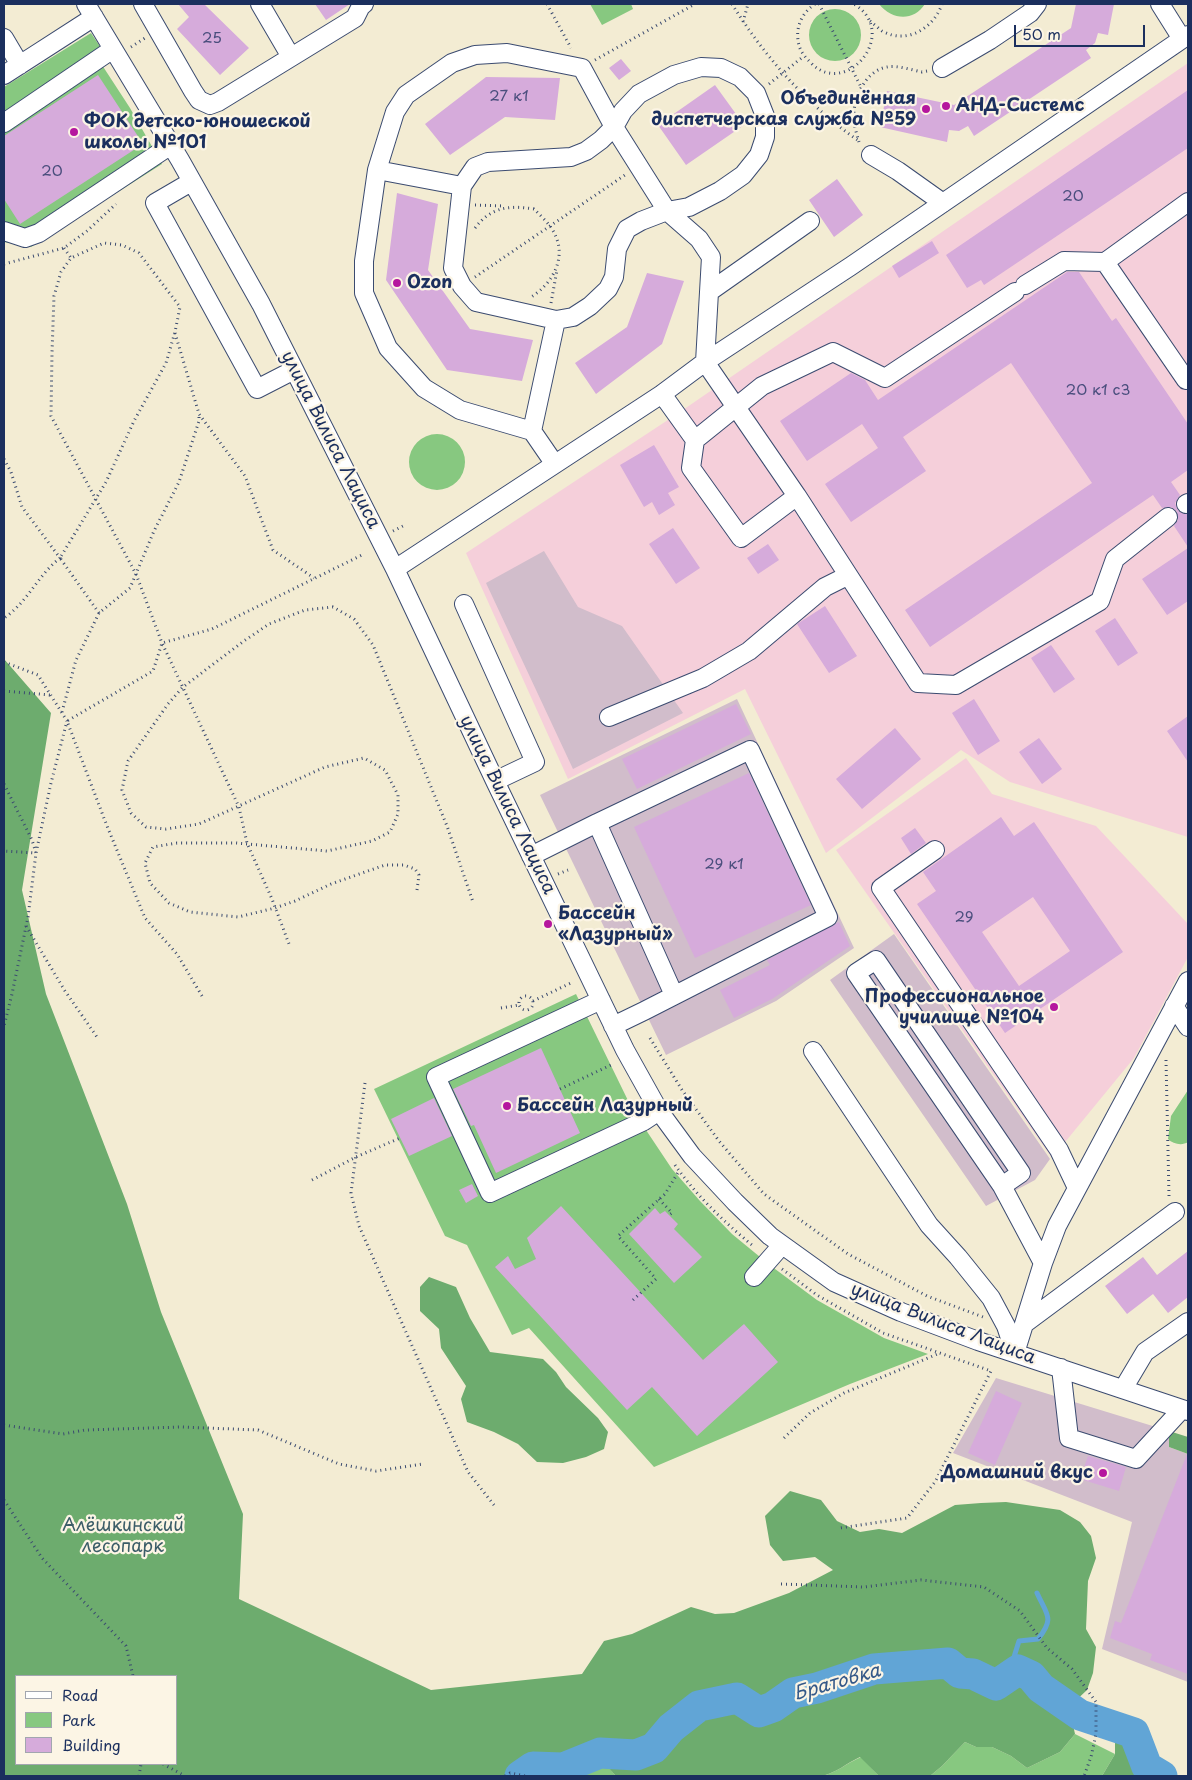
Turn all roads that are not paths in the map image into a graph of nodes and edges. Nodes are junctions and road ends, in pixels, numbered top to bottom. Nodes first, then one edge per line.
1 (143, 4) edge
2 (260, 4) edge
3 (364, 4) edge
4 (1037, 4) edge
5 (1160, 4) edge
6 (90, 10) edge
7 (1185, 37) edge
8 (4, 38) edge
9 (113, 49) junction
10 (291, 57) junction
11 (20, 65) junction
12 (942, 68) road end
13 (4, 75) edge
14 (4, 123) edge
15 (614, 127) junction
16 (171, 145) junction
17 (872, 155) road end
18 (376, 170) junction
19 (191, 182) junction
20 (462, 186) junction
21 (1188, 202) edge
22 (943, 203) junction
23 (666, 211) junction
24 (810, 221) dead end
25 (4, 231) edge
26 (1105, 262) junction
27 (709, 292) junction
28 (552, 319) junction
29 (705, 362) junction
30 (294, 370) junction
31 (1187, 381) edge
32 (662, 394) junction
33 (736, 408) junction
34 (532, 431) junction
35 (695, 440) junction
36 (554, 464) junction
37 (797, 496) junction
38 (1168, 517) dead end
39 (395, 569) junction
40 (847, 576) junction
41 (464, 604) dead end
42 (609, 716) dead end
43 (495, 781) junction
44 (597, 823) junction
45 (935, 850) dead end
46 (531, 856) junction
47 (1188, 981) edge
48 (674, 996) junction
49 (601, 1000) junction
50 (1174, 1006) junction
51 (613, 1026) junction
52 (1188, 1027) edge
53 (813, 1051) dead end
54 (659, 1111) junction
55 (1002, 1186) junction
56 (1077, 1188) junction
57 (1175, 1212) road end
58 (782, 1245) junction
59 (1043, 1263) junction
60 (754, 1277) dead end
61 (1188, 1322) edge
62 (1024, 1324) junction
63 (1015, 1353) junction
64 (1061, 1368) junction
65 (1123, 1389) junction
66 (1185, 1410) edge

1 - 10 street
2 - 10 street
3 - 10 street
4 - 12 street
5 - 7 street
6 - 9 street, улица Вилиса Лациса
6 - 11 street
7 - 22 street
8 - 11 street
9 - 14 street
9 - 16 street, улица Вилиса Лациса
11 - 13 street
15 - 18 street
15 - 20 street
15 - 23 street
15 - 23 street
16 - 19 street, улица Вилиса Лациса
16 - 25 street
17 - 22 street
18 - 20 street
18 - 34 street
19 - 30 street, улица Вилиса Лациса
19 - 30 street
20 - 28 street
21 - 26 street
22 - 29 street
23 - 27 street
23 - 28 street
24 - 27 street
26 - 31 street
26 - 33 street
27 - 29 street
28 - 34 street
29 - 32 street
29 - 33 street
30 - 39 street, улица Вилиса Лациса
32 - 35 street
32 - 36 street
33 - 35 street
33 - 37 street
34 - 36 street
35 - 37 street
36 - 39 street
37 - 40 street
38 - 40 street
39 - 43 street, улица Вилиса Лациса
40 - 42 street
41 - 43 street
43 - 46 street, улица Вилиса Лациса
44 - 46 street
44 - 48 street
44 - 48 street
45 - 56 street
46 - 49 street, улица Вилиса Лациса
47 - 50 street
48 - 51 street
49 - 51 street, улица Вилиса Лациса
49 - 54 street
50 - 52 street
50 - 56 street
51 - 54 street, улица Вилиса Лациса
53 - 63 street
54 - 58 street, улица Вилиса Лациса
55 - 55 street
55 - 59 street
56 - 59 street
57 - 62 street
58 - 60 street
58 - 63 street, улица Вилиса Лациса
59 - 62 street
61 - 65 street
62 - 63 street
63 - 64 street, улица Вилиса Лациса
64 - 65 street, улица Вилиса Лациса
64 - 66 street
65 - 66 street, улица Вилиса Лациса

